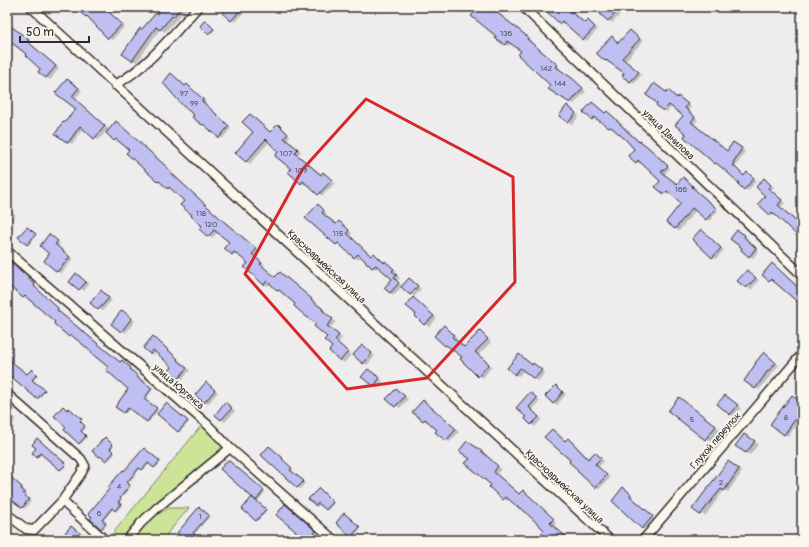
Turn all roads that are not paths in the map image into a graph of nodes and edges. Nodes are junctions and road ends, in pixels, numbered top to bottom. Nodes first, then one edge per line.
1 (31, 7) edge
2 (198, 7) edge
3 (525, 8) edge
4 (115, 85) junction
5 (7, 251) edge
6 (802, 275) edge
7 (802, 354) edge
8 (7, 394) edge
9 (230, 448) junction
10 (62, 501) junction
11 (7, 514) edge
12 (105, 540) edge
13 (127, 540) edge
14 (334, 540) edge
15 (610, 540) edge
16 (642, 540) edge

1 - 4 street, Красноармейская улица
2 - 4 street
3 - 6 street, улица Данилова
4 - 15 street, Красноармейская улица
5 - 9 street, улица Юргенса
7 - 16 street, Глухой переулок
8 - 10 street
9 - 13 street
9 - 14 street, улица Юргенса
10 - 11 street
10 - 12 street

